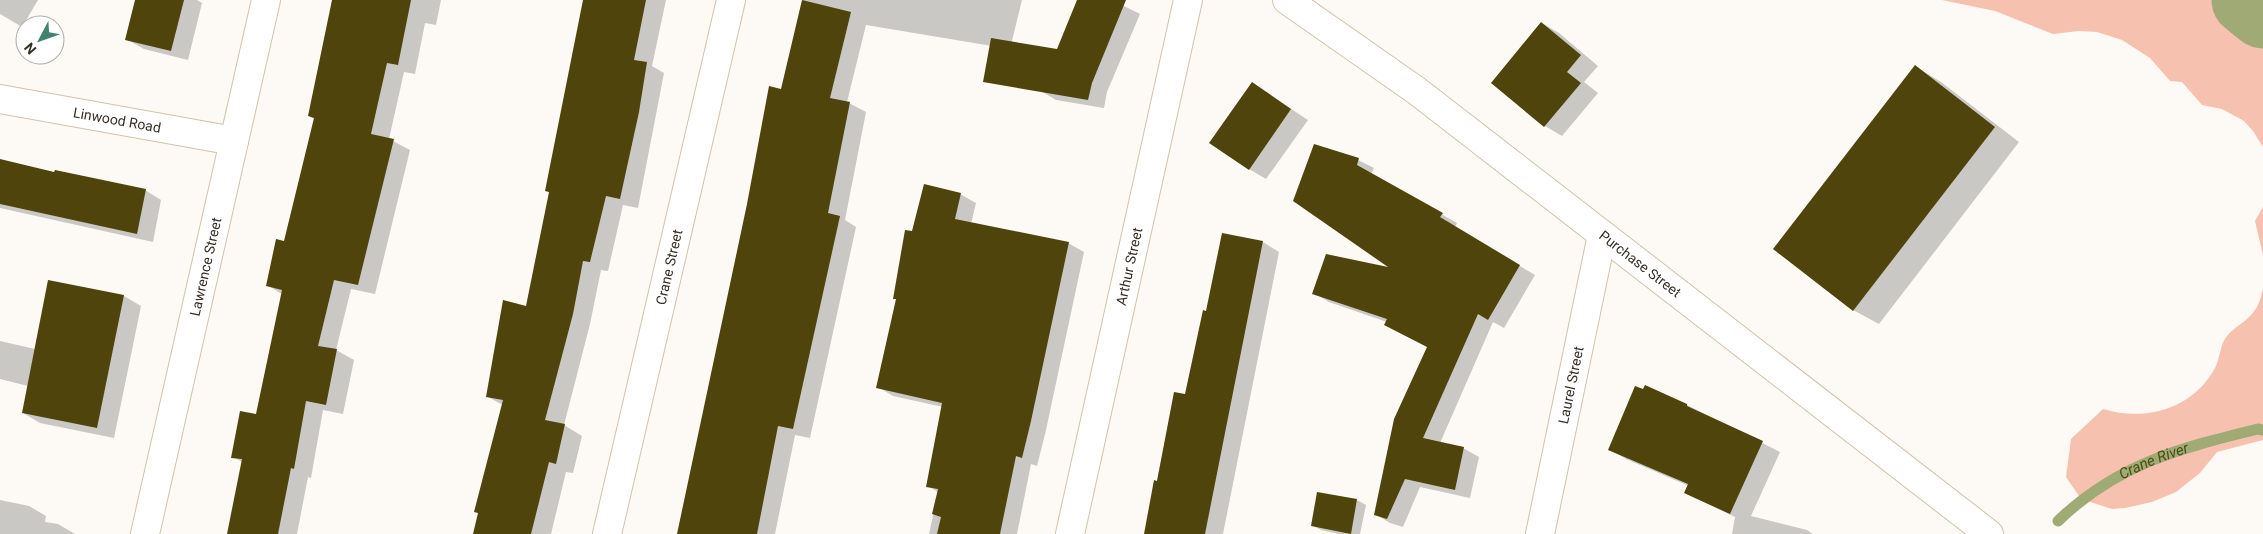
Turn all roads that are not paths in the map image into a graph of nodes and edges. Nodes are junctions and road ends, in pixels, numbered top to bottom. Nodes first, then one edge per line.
1 (266, 0) edge
2 (731, 0) edge
3 (1188, 0) edge
4 (1287, 0) edge
5 (0, 98) edge
6 (234, 141) junction
7 (1602, 235) junction
8 (145, 534) edge
9 (607, 534) edge
10 (1070, 534) edge
11 (1540, 534) edge
12 (1989, 534) edge

1 - 6 street, Lawrence Street
2 - 9 street, Crane Street
3 - 10 street, Arthur Street
4 - 7 street, Purchase Street
5 - 6 street, Linwood Road
6 - 8 street, Lawrence Street
7 - 11 street, Laurel Street
7 - 12 street, Purchase Street

